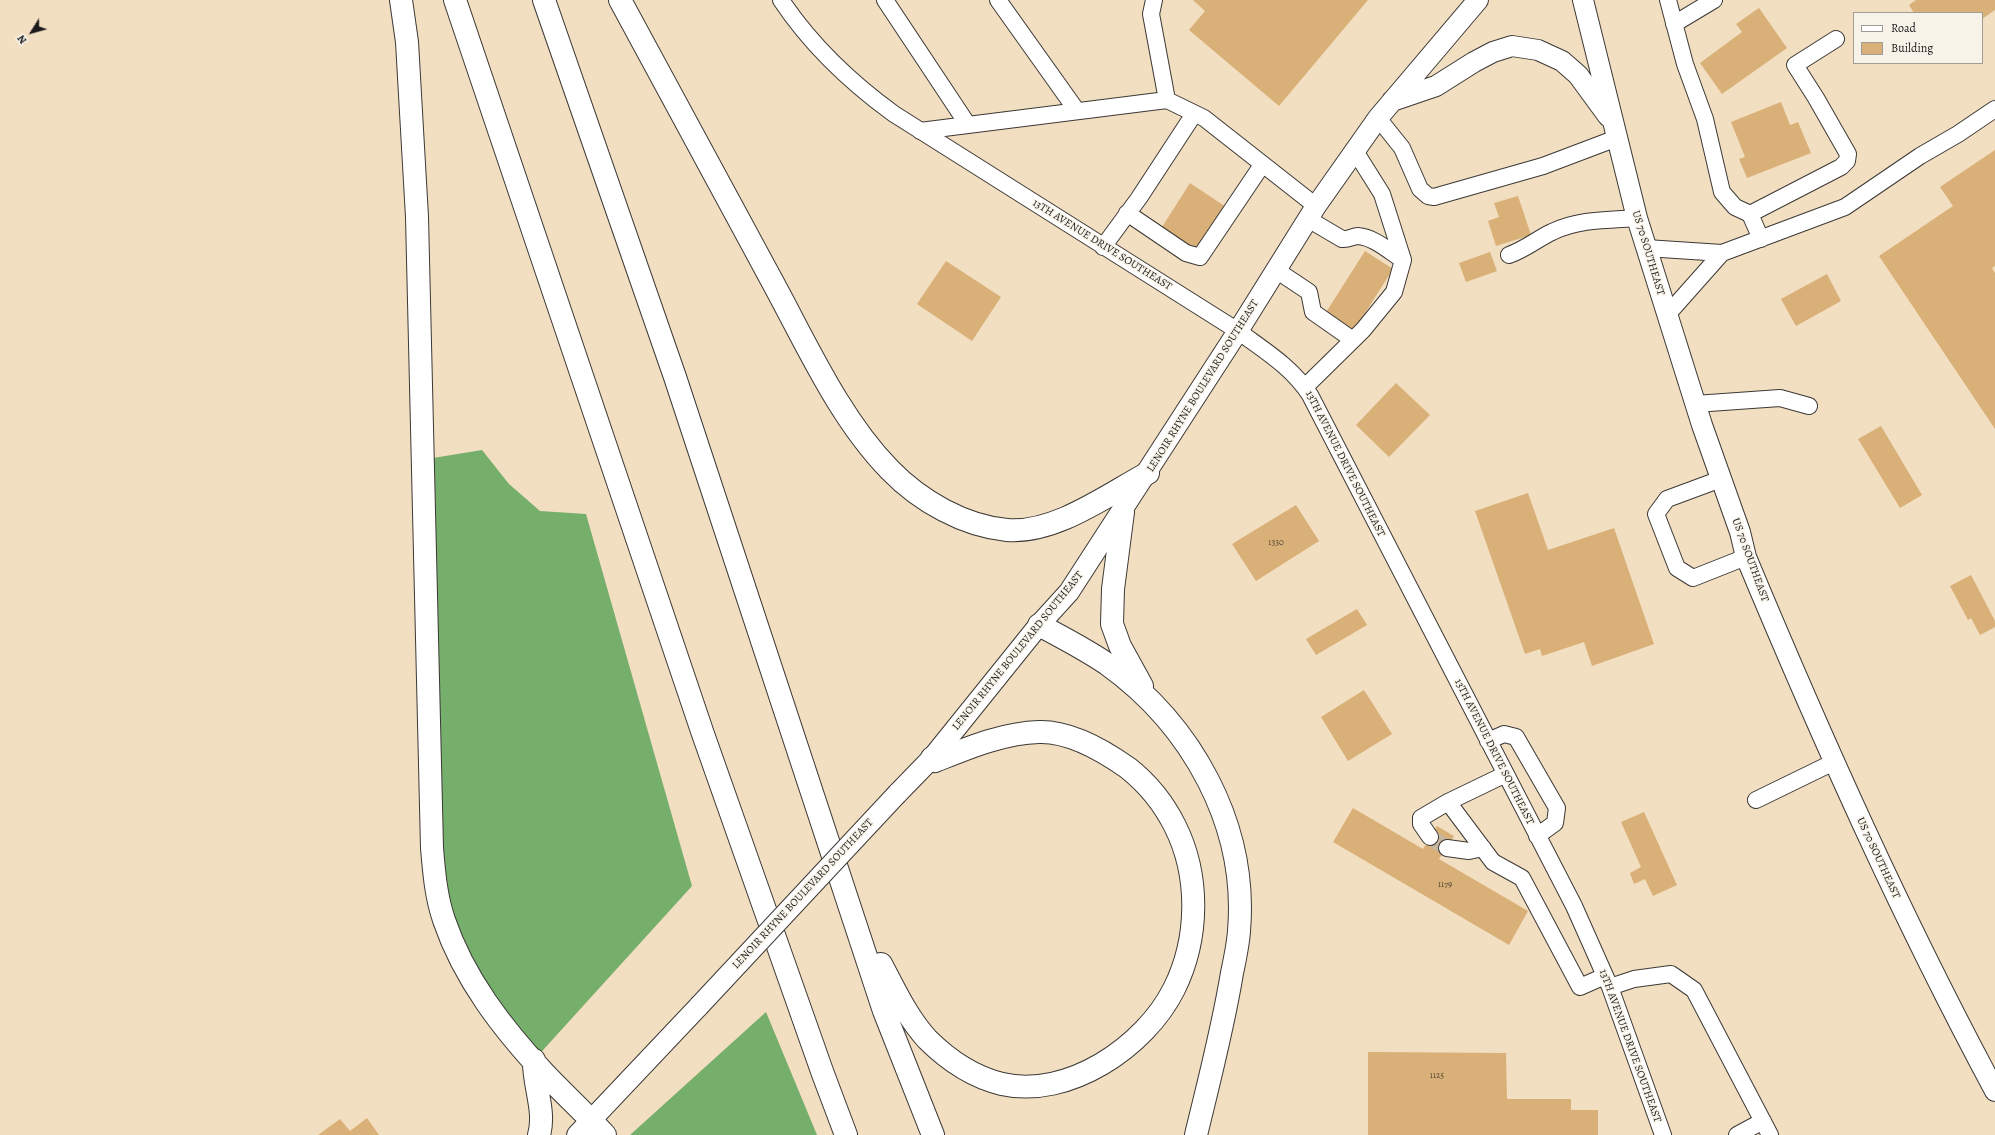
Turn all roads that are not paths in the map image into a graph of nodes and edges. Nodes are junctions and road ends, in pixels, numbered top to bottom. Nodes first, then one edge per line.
1 (401, 0) edge
2 (455, 0) edge
3 (544, 0) edge
4 (620, 0) edge
5 (781, 0) edge
6 (885, 0) edge
7 (998, 0) edge
8 (1154, 0) edge
9 (1478, 0) edge
10 (1583, 0) edge
11 (1668, 0) edge
12 (1714, 0) edge
13 (1674, 24) junction
14 (1836, 39) dead end
15 (1167, 100) junction
16 (1392, 101) junction
17 (1995, 109) edge
18 (1077, 111) junction
19 (1194, 114) junction
20 (1378, 118) junction
21 (968, 125) junction
22 (920, 131) junction
23 (1616, 132) junction
24 (1355, 151) junction
25 (1262, 165) junction
26 (1127, 213) junction
27 (1312, 213) junction
28 (1750, 214) junction
29 (1637, 218) junction
30 (1761, 239) junction
31 (1103, 247) junction
32 (1646, 248) junction
33 (1722, 253) junction
34 (1509, 255) dead end
35 (1403, 260) junction
36 (1276, 270) junction
37 (1667, 315) junction
38 (1238, 332) junction
39 (1353, 340) junction
40 (1305, 387) junction
41 (1695, 404) junction
42 (1809, 406) dead end
43 (1148, 473) junction
44 (1721, 479) junction
45 (1123, 512) junction
46 (1746, 557) junction
47 (1039, 625) junction
48 (1160, 711) junction
49 (1488, 740) junction
50 (932, 758) junction
51 (1834, 762) junction
52 (1506, 774) junction
53 (1756, 800) dead end
54 (1448, 802) junction
55 (1537, 836) junction
56 (1430, 837) tunnel mouth
57 (1447, 848) tunnel mouth
58 (1483, 848) junction
59 (844, 894) junction
60 (1607, 981) junction
61 (534, 1060) junction
62 (1995, 1091) edge
63 (1766, 1128) edge
64 (591, 1130) edge
65 (539, 1135) edge
66 (846, 1135) edge
67 (933, 1135) edge
68 (1196, 1135) edge
69 (1663, 1135) edge
70 (1737, 1135) edge

1 - 61 highway
2 - 66 highway
3 - 59 highway
4 - 43 highway
5 - 22 street, 13TH AVENUE DRIVE SOUTHEAST
6 - 21 street
7 - 18 street
8 - 15 street
9 - 16 main road, LENOIR RHYNE BOULEVARD SOUTHEAST
10 - 23 main road, US 70 SOUTHEAST
11 - 13 street
12 - 13 street
13 - 28 street
14 - 28 street
15 - 18 street
15 - 19 street
16 - 20 main road, LENOIR RHYNE BOULEVARD SOUTHEAST
16 - 23 main road
17 - 30 street
18 - 21 street
19 - 25 street
19 - 26 street
20 - 23 street
20 - 24 main road, LENOIR RHYNE BOULEVARD SOUTHEAST
21 - 22 street
22 - 31 street, 13TH AVENUE DRIVE SOUTHEAST
23 - 29 main road, US 70 SOUTHEAST
24 - 27 main road, LENOIR RHYNE BOULEVARD SOUTHEAST
24 - 35 street
25 - 26 street
25 - 27 street
26 - 31 street
27 - 35 street
27 - 36 main road, LENOIR RHYNE BOULEVARD SOUTHEAST
28 - 30 street
29 - 32 main road, US 70 SOUTHEAST
29 - 34 street
30 - 33 street
31 - 38 street, 13TH AVENUE DRIVE SOUTHEAST
32 - 33 street
32 - 37 main road, US 70 SOUTHEAST
33 - 37 street
35 - 39 street
36 - 38 main road, LENOIR RHYNE BOULEVARD SOUTHEAST
36 - 39 street
37 - 41 main road, US 70 SOUTHEAST
38 - 40 street, 13TH AVENUE DRIVE SOUTHEAST
38 - 43 main road, LENOIR RHYNE BOULEVARD SOUTHEAST
39 - 40 street
40 - 49 street, 13TH AVENUE DRIVE SOUTHEAST
41 - 42 street
41 - 44 main road, US 70 SOUTHEAST
43 - 45 main road, LENOIR RHYNE BOULEVARD SOUTHEAST
44 - 46 main road, US 70 SOUTHEAST
44 - 46 street
45 - 47 main road, LENOIR RHYNE BOULEVARD SOUTHEAST
45 - 48 highway
46 - 51 main road, US 70 SOUTHEAST
47 - 48 highway
47 - 50 main road, LENOIR RHYNE BOULEVARD SOUTHEAST
48 - 68 highway
49 - 52 street, 13TH AVENUE DRIVE SOUTHEAST
49 - 55 street
50 - 59 highway
50 - 64 main road, LENOIR RHYNE BOULEVARD SOUTHEAST, bridge
51 - 53 street
51 - 62 main road, US 70 SOUTHEAST
52 - 54 street
52 - 55 street, 13TH AVENUE DRIVE SOUTHEAST
54 - 56 street
54 - 58 street
55 - 60 street, 13TH AVENUE DRIVE SOUTHEAST
57 - 58 street
58 - 60 street
59 - 67 highway
60 - 63 street
60 - 69 street, 13TH AVENUE DRIVE SOUTHEAST
61 - 64 highway
61 - 65 highway
63 - 70 street

